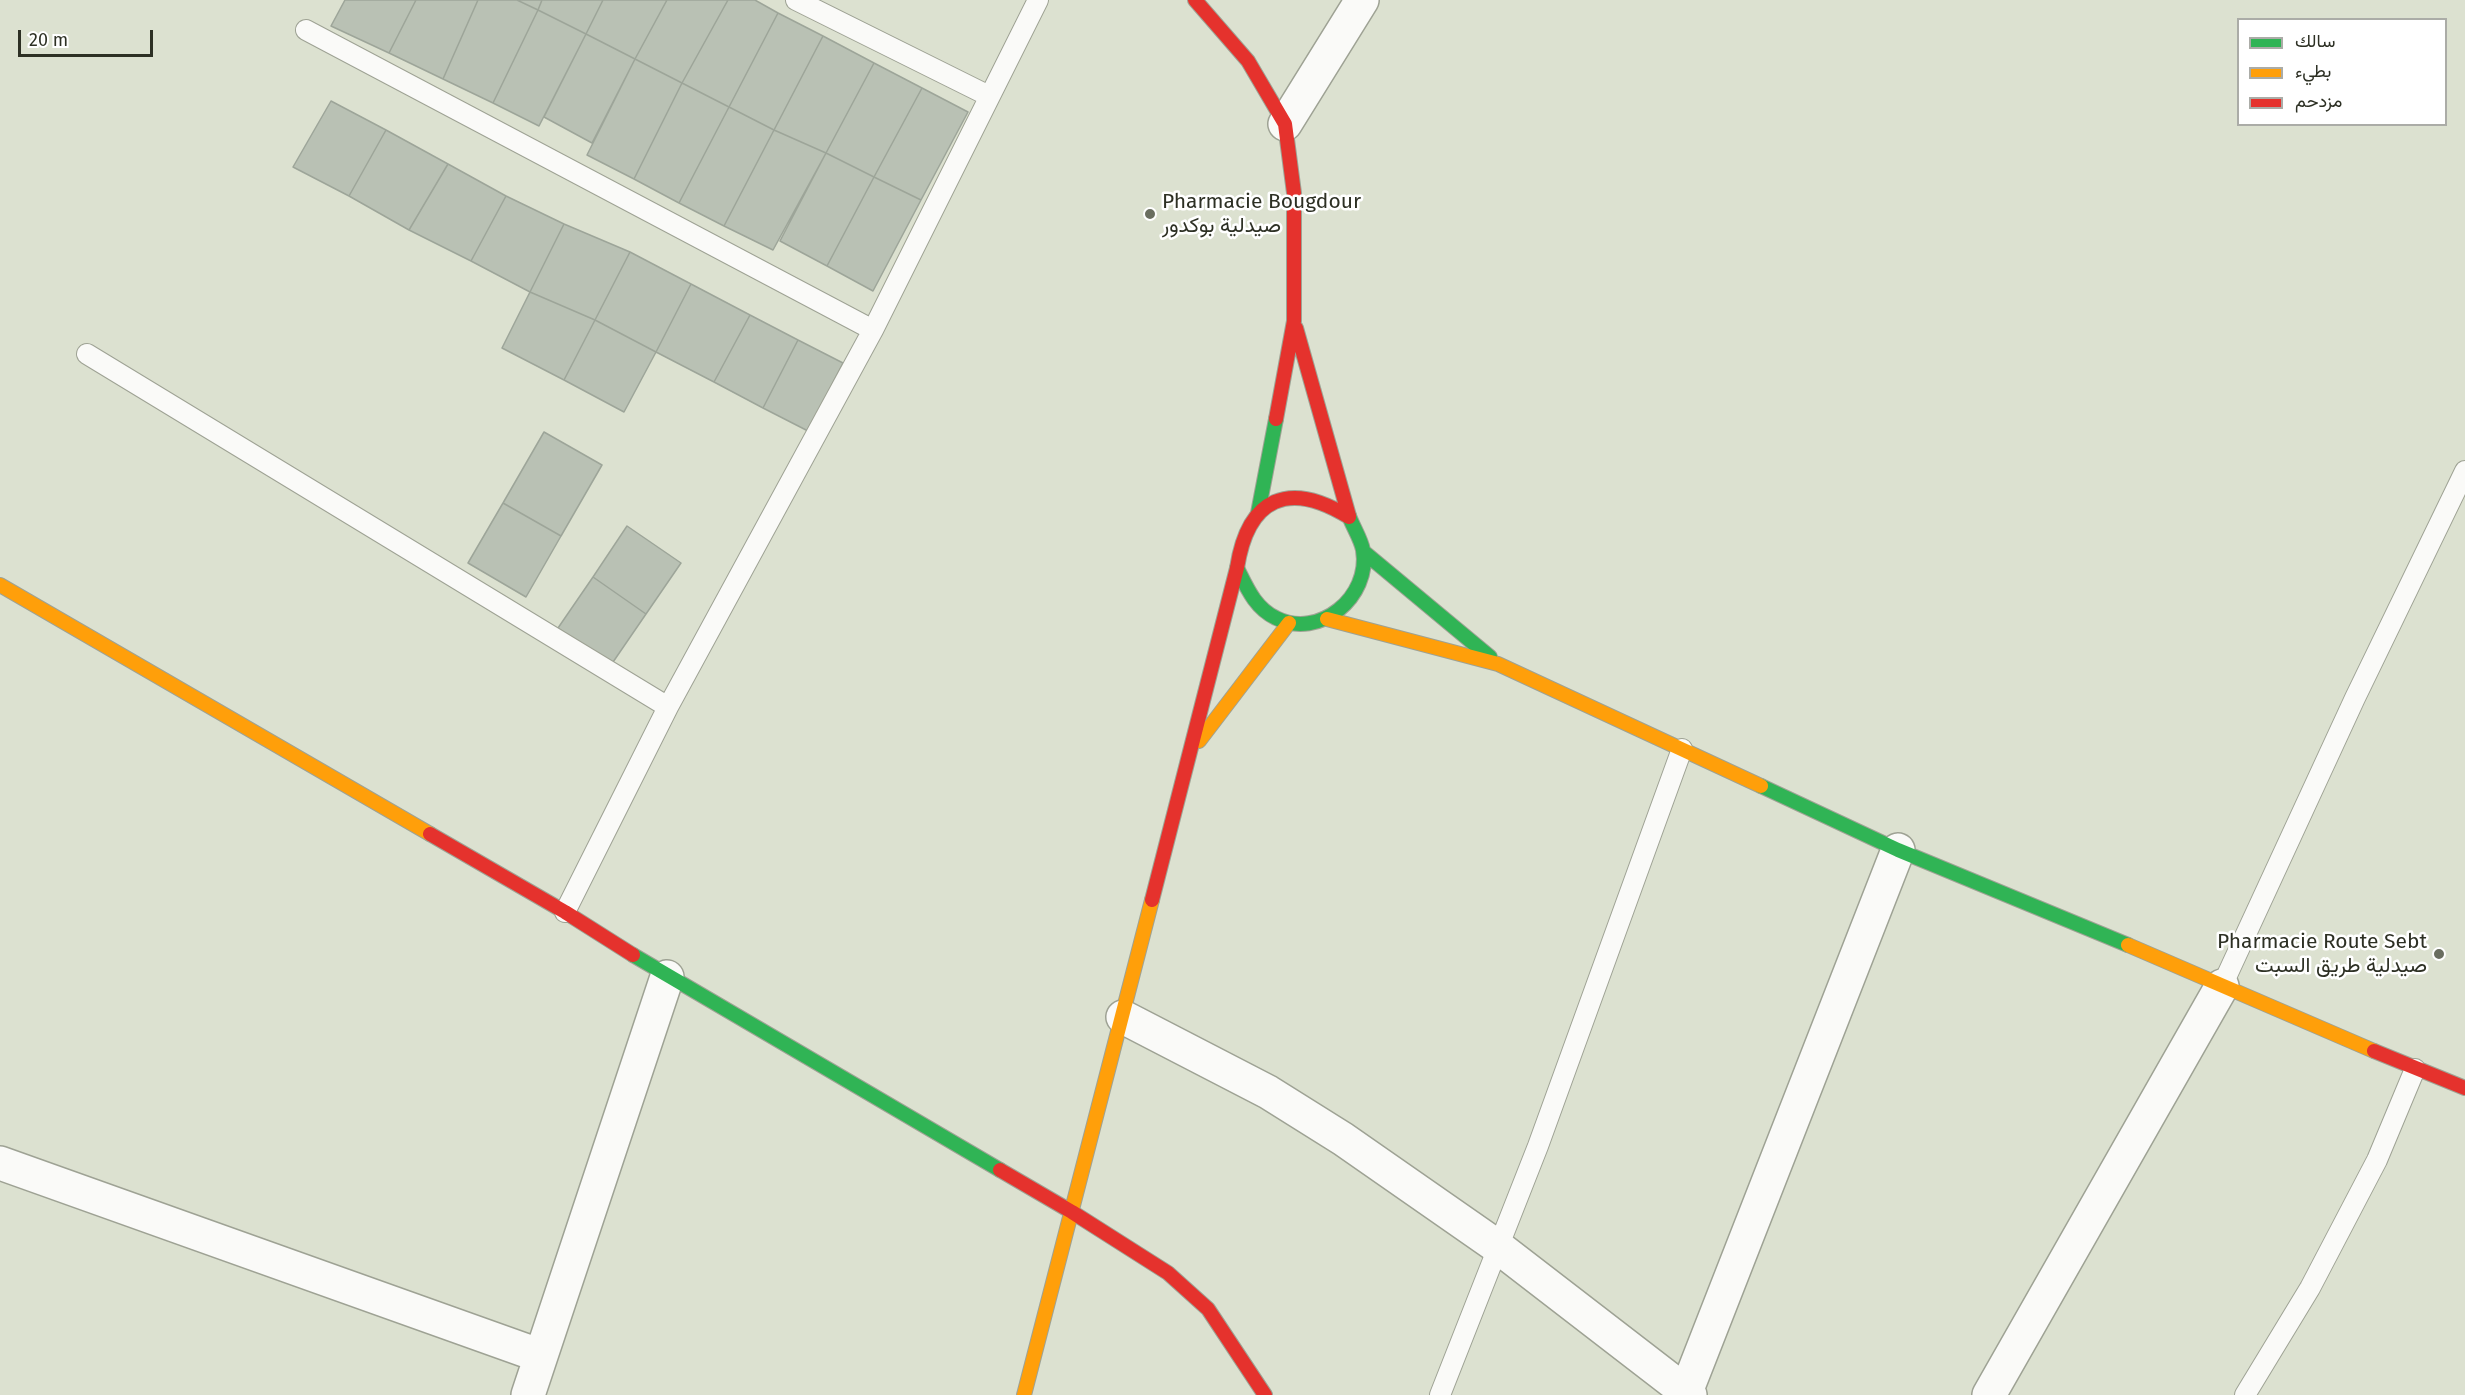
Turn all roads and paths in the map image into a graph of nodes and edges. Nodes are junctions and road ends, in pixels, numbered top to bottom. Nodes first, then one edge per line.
1 (796, 0) edge
2 (1038, 0) edge
3 (1195, 0) edge
4 (1362, 0) edge
5 (306, 30) dead end
6 (989, 96) junction
7 (1285, 124) junction
8 (1294, 321) junction
9 (873, 330) junction
10 (87, 354) dead end
11 (2465, 471) edge
12 (1258, 513) junction
13 (1348, 517) junction
14 (1365, 553) junction
15 (1237, 568) junction
16 (5, 592) edge
17 (1327, 619) junction
18 (1288, 623) junction
19 (1498, 664) junction
20 (668, 706) junction
21 (1682, 749) junction
22 (1190, 752) junction
23 (1898, 850) junction
24 (565, 912) junction
25 (667, 977) junction
26 (2222, 986) junction
27 (1123, 1017) junction
28 (2415, 1069) junction
29 (2465, 1088) edge
30 (0, 1163) edge
31 (1072, 1212) junction
32 (1498, 1247) junction
33 (541, 1356) junction
34 (1687, 1394) edge
35 (528, 1395) edge
36 (1024, 1395) edge
37 (1265, 1395) edge
38 (1440, 1395) edge
39 (1989, 1395) edge
40 (2245, 1395) edge

1 - 6 lane
2 - 6 lane
3 - 7 street
4 - 7 street
5 - 9 lane
6 - 9 lane
7 - 8 street
8 - 12 street
8 - 13 street
9 - 20 lane
10 - 20 lane
11 - 26 lane
12 - 13 street
12 - 15 street
13 - 14 street
14 - 17 street
14 - 19 street
15 - 18 street
15 - 22 street
16 - 24 street
17 - 18 street
17 - 19 street
18 - 22 street
19 - 21 street
20 - 24 lane
21 - 23 street
21 - 32 lane
22 - 27 street
23 - 26 street
23 - 34 street
24 - 25 street
25 - 31 street
25 - 33 street
26 - 28 street
26 - 39 street
27 - 31 street
27 - 32 street
28 - 29 street
28 - 40 lane
30 - 33 street
31 - 36 street
31 - 37 street
32 - 34 street
32 - 38 lane
33 - 35 street

